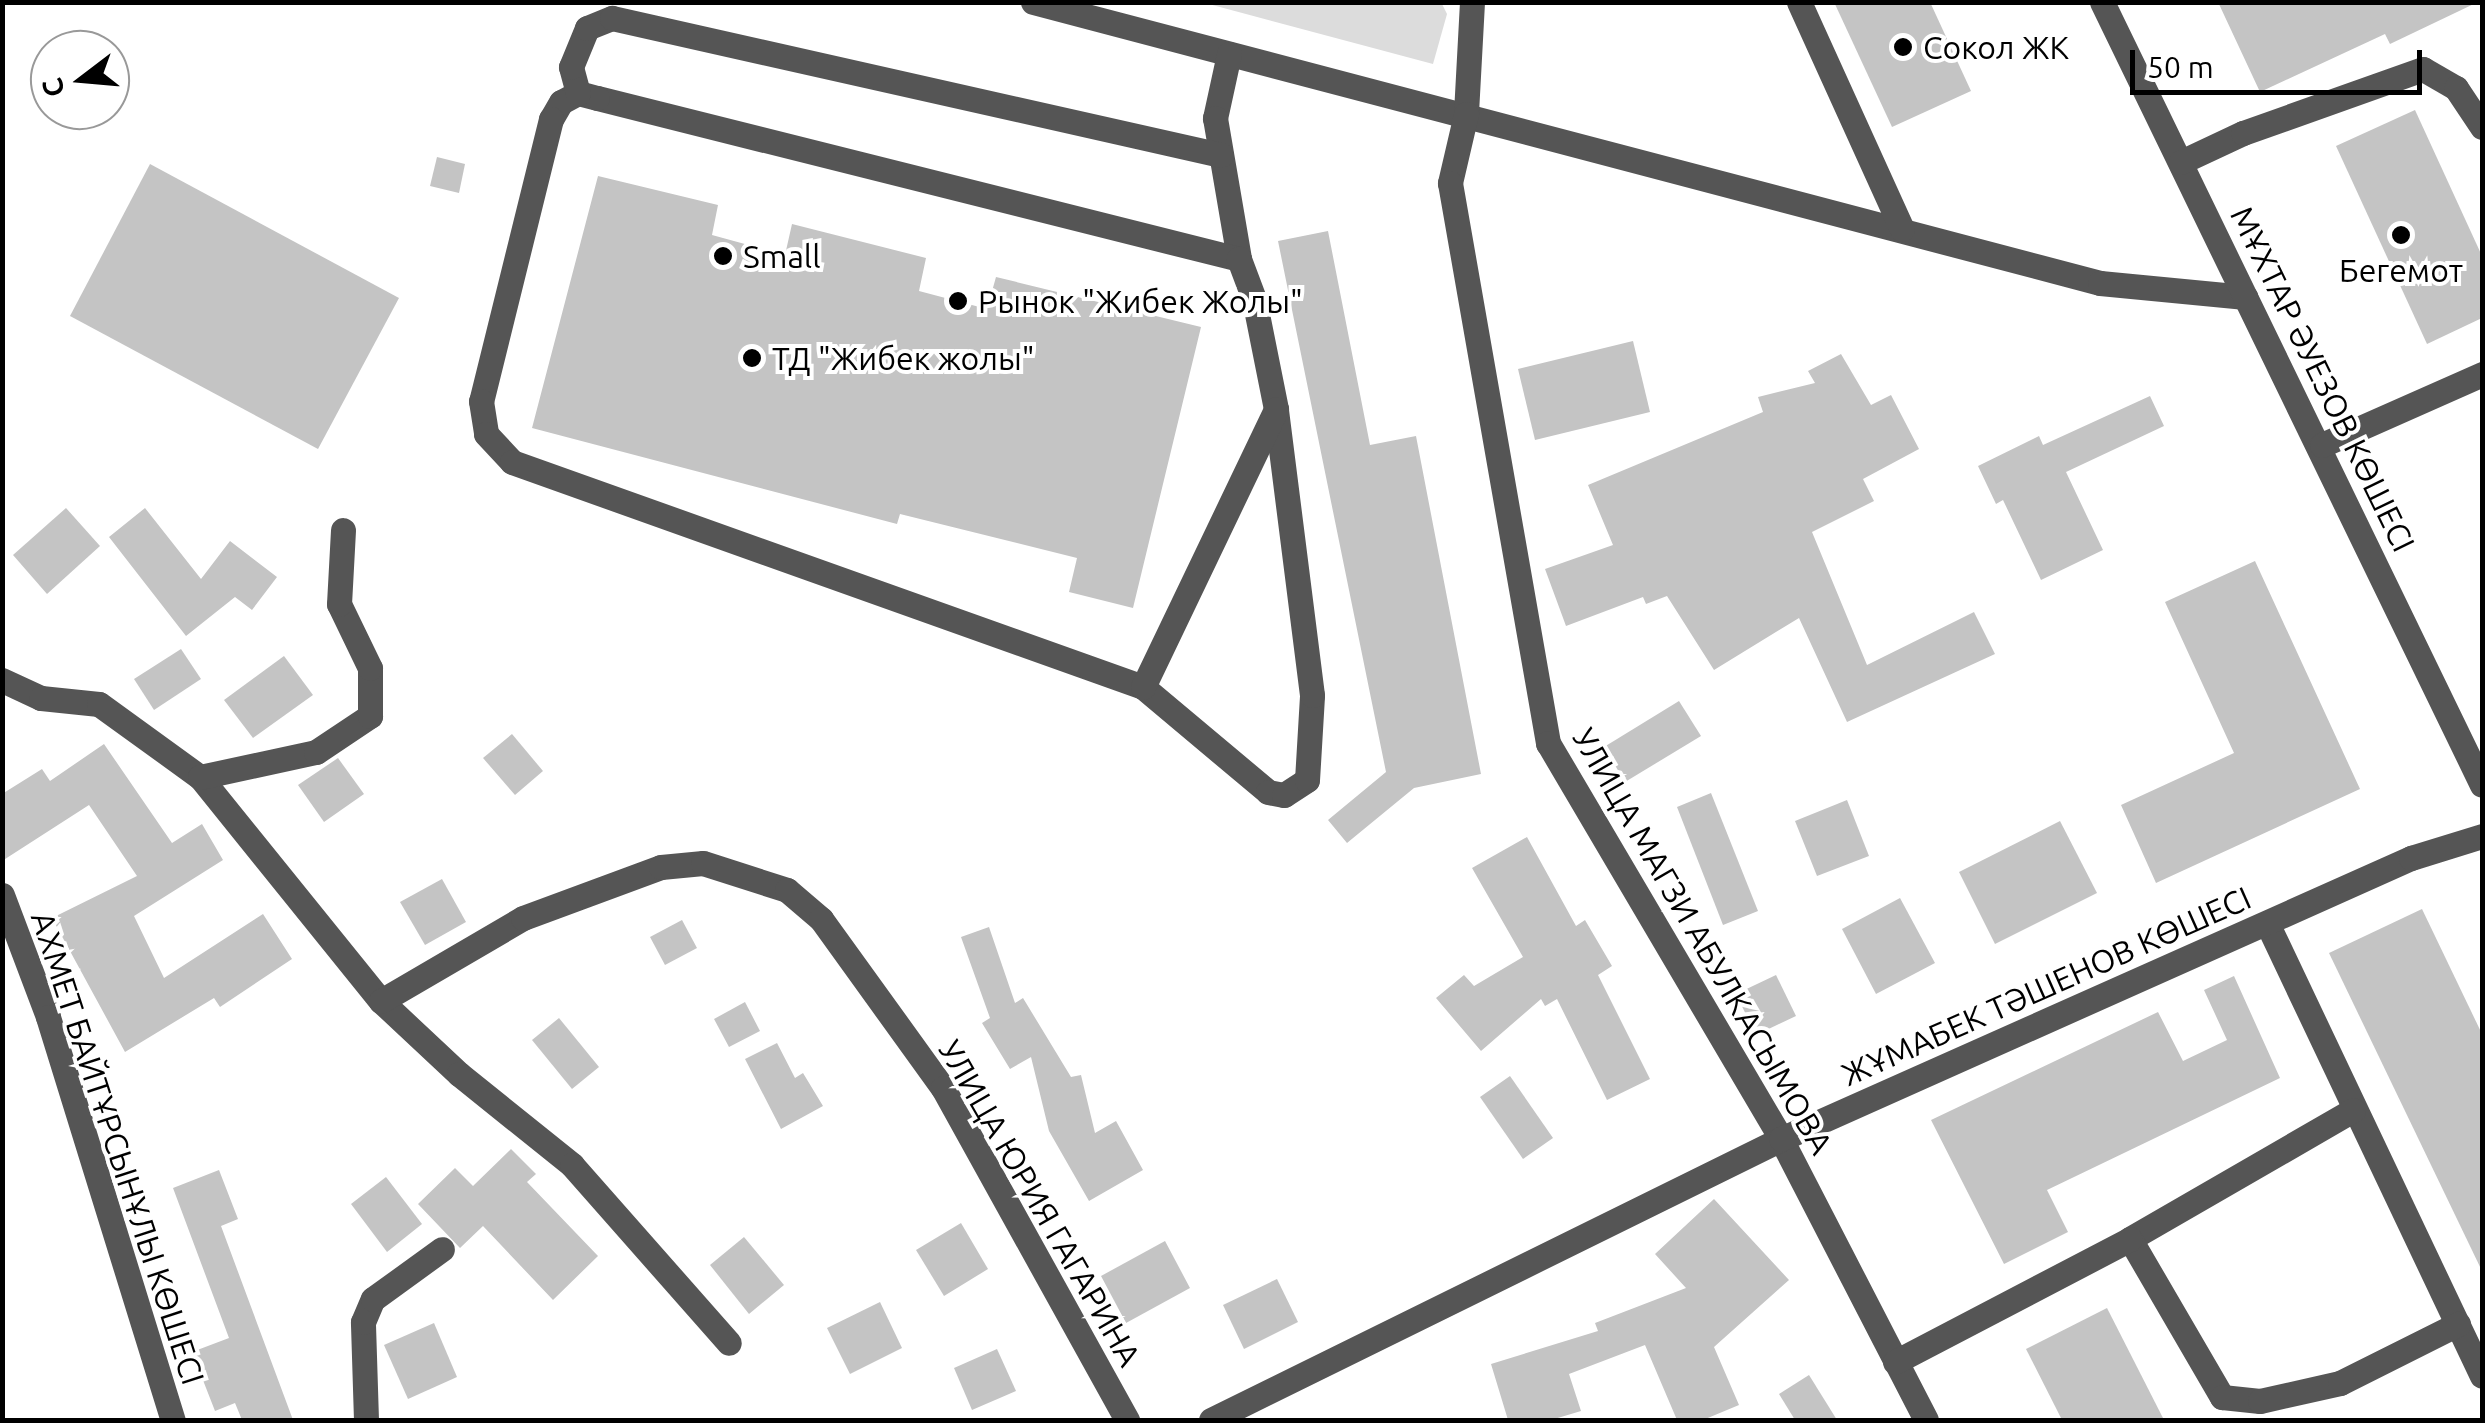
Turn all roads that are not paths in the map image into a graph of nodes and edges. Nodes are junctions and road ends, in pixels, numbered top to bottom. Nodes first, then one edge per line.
1 (1033, 2) edge
2 (1472, 2) edge
3 (1799, 2) edge
4 (2102, 2) edge
5 (1229, 54) junction
6 (578, 93) junction
7 (1466, 114) junction
8 (2482, 127) edge
9 (1221, 155) junction
10 (2181, 162) junction
11 (1902, 229) junction
12 (1240, 259) junction
13 (2245, 298) junction
14 (2482, 374) edge
15 (1276, 409) junction
16 (2322, 445) junction
17 (344, 530) dead end
18 (2, 680) edge
19 (1143, 687) junction
20 (200, 777) junction
21 (2482, 785) edge
22 (2482, 836) edge
23 (2, 894) edge
24 (2267, 923) junction
25 (381, 1000) junction
26 (2353, 1110) junction
27 (1781, 1139) junction
28 (2130, 1240) junction
29 (442, 1249) dead end
30 (2458, 1324) junction
31 (729, 1343) dead end
32 (1896, 1362) junction
33 (2482, 1376) edge
34 (172, 1420) edge
35 (366, 1420) edge
36 (1127, 1420) edge
37 (1212, 1420) edge
38 (1926, 1420) edge

1 - 5 street
2 - 7 street, УЛИЦА МАГЗИ АБУЛКАСЫМОВА
3 - 11 street
4 - 10 street, МҰХТАР ӘУЕЗОВ КӨШЕСІ
5 - 7 street
5 - 9 street
6 - 9 street
6 - 12 street
6 - 19 street
7 - 11 street
7 - 27 street, УЛИЦА МАГЗИ АБУЛКАСЫМОВА
8 - 10 street
9 - 12 street
10 - 13 street, МҰХТАР ӘУЕЗОВ КӨШЕСІ
11 - 13 street
12 - 15 street
13 - 16 street, МҰХТАР ӘУЕЗОВ КӨШЕСІ
14 - 16 street
15 - 19 street
15 - 19 street
16 - 21 street, МҰХТАР ӘУЕЗОВ КӨШЕСІ
17 - 20 street
18 - 20 street
20 - 25 street
22 - 24 street, ЖҰМАБЕК ТӘШЕНОВ КӨШЕСІ
23 - 34 street, АХМЕТ БАЙТҰРСЫНҰЛЫ КӨШЕСІ
24 - 26 street
24 - 27 street, ЖҰМАБЕК ТӘШЕНОВ КӨШЕСІ
25 - 31 street
25 - 36 street, УЛИЦА ЮРИЯ ГАГАРИНА
26 - 28 street
26 - 30 street
27 - 32 street, УЛИЦА МАГЗИ АБУЛКАСЫМОВА
27 - 37 street, ЖҰМАБЕК ТӘШЕНОВ КӨШЕСІ
28 - 30 street
28 - 32 street
29 - 35 street
30 - 33 street
32 - 38 street, УЛИЦА МАГЗИ АБУЛКАСЫМОВА

